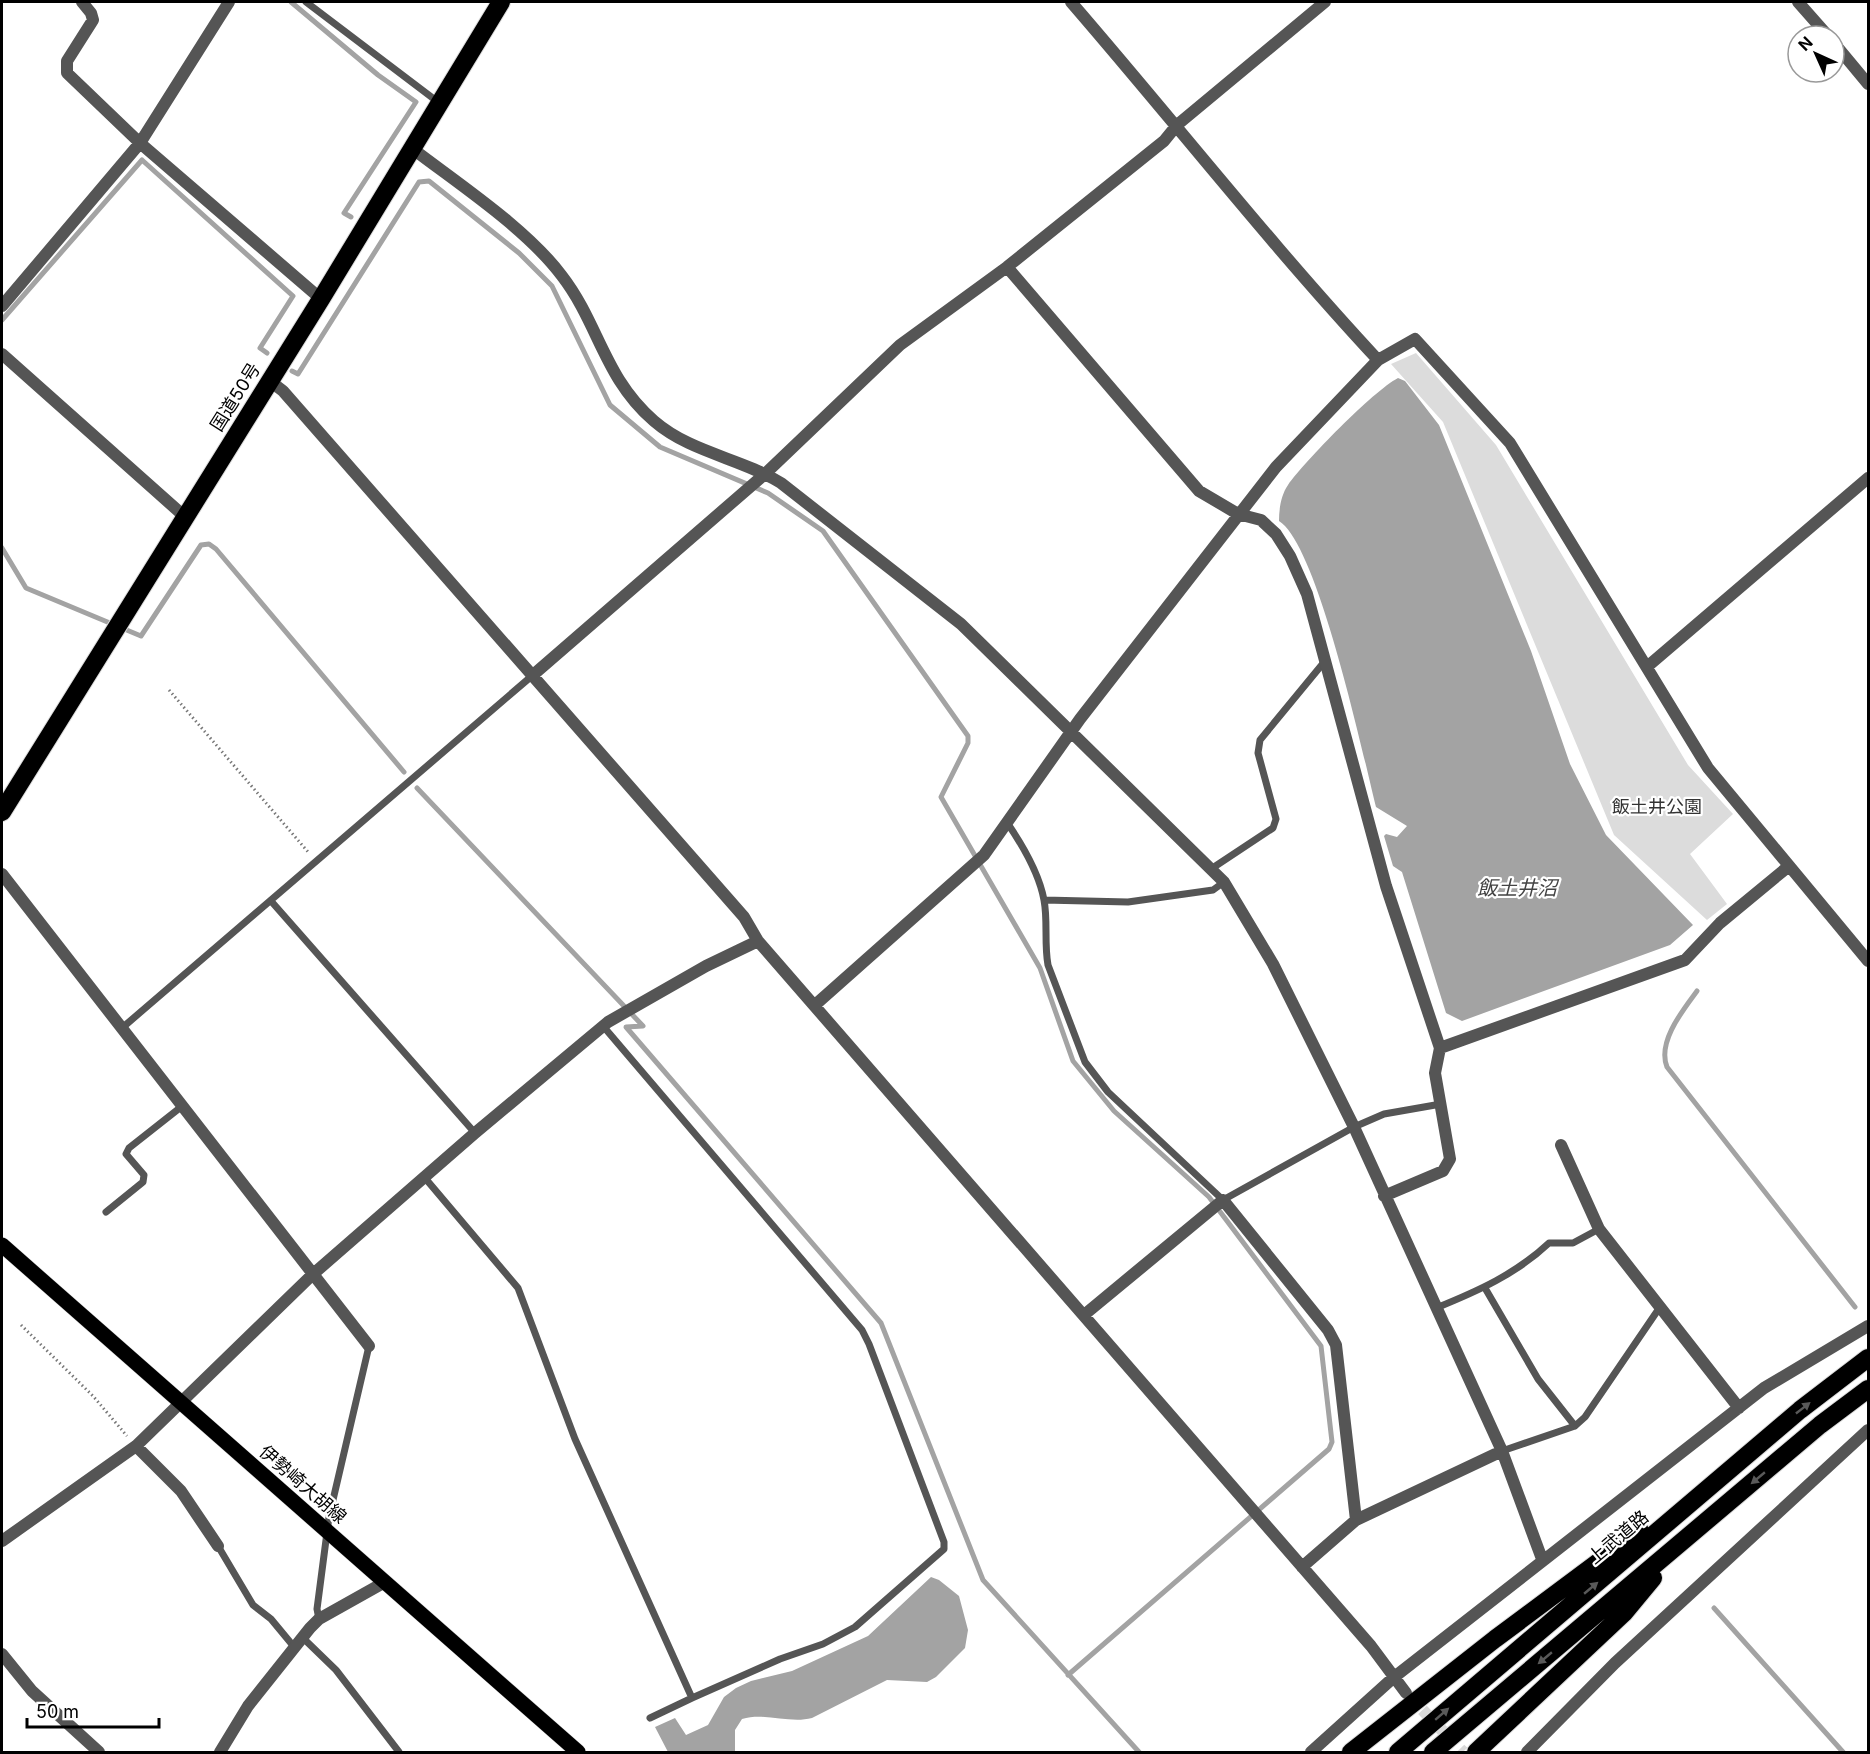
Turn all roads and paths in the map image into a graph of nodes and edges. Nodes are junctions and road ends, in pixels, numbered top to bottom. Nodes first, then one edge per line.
1 (81, 2) edge
2 (229, 2) edge
3 (306, 2) edge
4 (501, 2) edge
5 (1071, 2) edge
6 (1325, 2) edge
7 (1798, 2) edge
8 (1817, 24) edge
9 (1846, 57) edge
10 (1869, 84) edge
11 (440, 103) junction
12 (1177, 125) junction
13 (140, 143) junction
14 (413, 149) junction
15 (1007, 267) junction
16 (321, 299) junction
17 (2, 306) edge
18 (2, 354) edge
19 (1378, 360) junction
20 (270, 381) junction
21 (766, 473) junction
22 (1869, 478) edge
23 (1238, 514) junction
24 (184, 516) junction
25 (1326, 661) junction
26 (1648, 666) junction
27 (533, 675) junction
28 (169, 690) dead end
29 (1072, 733) junction
30 (2, 812) edge
31 (1008, 824) junction
32 (316, 861) junction
33 (1790, 866) junction
34 (1211, 869) junction
35 (2, 874) edge
36 (1224, 882) junction
37 (1044, 900) junction
38 (271, 901) junction
39 (758, 941) junction
40 (1869, 961) edge
41 (815, 1005) junction
42 (603, 1026) junction
43 (122, 1028) junction
44 (1440, 1048) junction
45 (1440, 1104) junction
46 (181, 1107) junction
47 (1354, 1127) junction
48 (475, 1133) junction
49 (1561, 1145) dead end
50 (425, 1178) junction
51 (1384, 1196) junction
52 (1222, 1200) junction
53 (106, 1212) dead end
54 (1599, 1229) junction
55 (2, 1245) edge
56 (312, 1275) junction
57 (1485, 1288) junction
58 (1660, 1306) junction
59 (1436, 1308) junction
60 (1084, 1315) junction
61 (21, 1325) dead end
62 (1869, 1326) edge
63 (369, 1346) joint
64 (1869, 1358) edge
65 (1869, 1389) edge
66 (180, 1401) junction
67 (1739, 1408) junction
68 (1575, 1426) junction
69 (1869, 1430) edge
70 (1770, 1436) junction
71 (136, 1446) junction
72 (1502, 1451) junction
73 (1356, 1520) junction
74 (327, 1532) junction
75 (2, 1541) edge
76 (1680, 1544) junction
77 (218, 1546) joint
78 (1542, 1559) junction
79 (1302, 1567) junction
80 (385, 1582) junction
81 (319, 1619) junction
82 (299, 1643) junction
83 (2, 1654) edge
84 (1393, 1678) junction
85 (1406, 1693) tunnel mouth
86 (692, 1698) junction
87 (650, 1718) dead end
88 (99, 1752) edge
89 (220, 1752) edge
90 (399, 1752) edge
91 (578, 1752) edge
92 (1311, 1752) edge
93 (1351, 1752) edge
94 (1398, 1752) edge
95 (1433, 1752) edge
96 (1476, 1752) edge
97 (1527, 1752) edge

1 - 13 street
2 - 13 street
3 - 11 lane
4 - 11 highway, 国道50号
5 - 12 street
6 - 12 street
7 - 8 street
9 - 10 street
11 - 14 highway, 国道50号
12 - 15 street
12 - 19 street
13 - 16 street
13 - 17 street
14 - 16 highway, 国道50号
14 - 21 street
15 - 21 street
15 - 23 street
16 - 20 highway, 国道50号
18 - 24 street
19 - 23 street
19 - 26 street
20 - 24 highway, 国道50号
20 - 27 street
21 - 27 street
21 - 29 street
22 - 26 street
23 - 25 street
23 - 29 street
24 - 30 highway, 国道50号
25 - 34 lane
25 - 44 street
26 - 33 street
27 - 32 lane
27 - 39 street
28 - 32 path
29 - 31 street
29 - 34 street
31 - 37 lane
31 - 41 street
32 - 38 lane
33 - 40 street
33 - 44 street
34 - 36 street
35 - 43 street
36 - 37 lane
36 - 47 street
37 - 52 lane
38 - 43 lane
38 - 48 lane
39 - 41 street
39 - 42 street
41 - 60 street
42 - 48 street
42 - 86 lane
43 - 46 street
44 - 45 street
45 - 47 lane
45 - 51 street
46 - 53 lane
46 - 56 street
47 - 51 street
47 - 52 lane
48 - 50 street
49 - 54 street
50 - 56 street
50 - 86 lane
51 - 59 street
52 - 60 street
52 - 73 street
54 - 57 lane
54 - 58 street
55 - 66 main road, 伊勢崎大胡線
56 - 63 street
56 - 66 street
57 - 59 lane
57 - 68 lane
58 - 67 street
58 - 68 lane
59 - 72 street
60 - 79 street
61 - 71 path
62 - 67 street
63 - 74 lane
70 -> 64 highway, 上武道路
65 -> 76 highway
66 - 71 street
66 - 74 main road, 伊勢崎大胡線
67 - 78 street
68 - 72 lane
69 - 97 street
70 - 93 highway
94 -> 70 highway, 上武道路
71 - 75 street
71 - 77 street
72 - 73 street
72 - 78 street
73 - 79 street
74 - 80 main road, 伊勢崎大胡線
74 - 81 lane
76 -> 95 highway
76 - 96 highway
77 - 82 lane
78 - 84 street
79 - 84 street
80 - 81 street
80 - 91 main road, 伊勢崎大胡線
81 - 82 street
82 - 89 street
82 - 90 lane
83 - 88 street
84 - 85 street
84 - 92 street
86 - 87 lane

